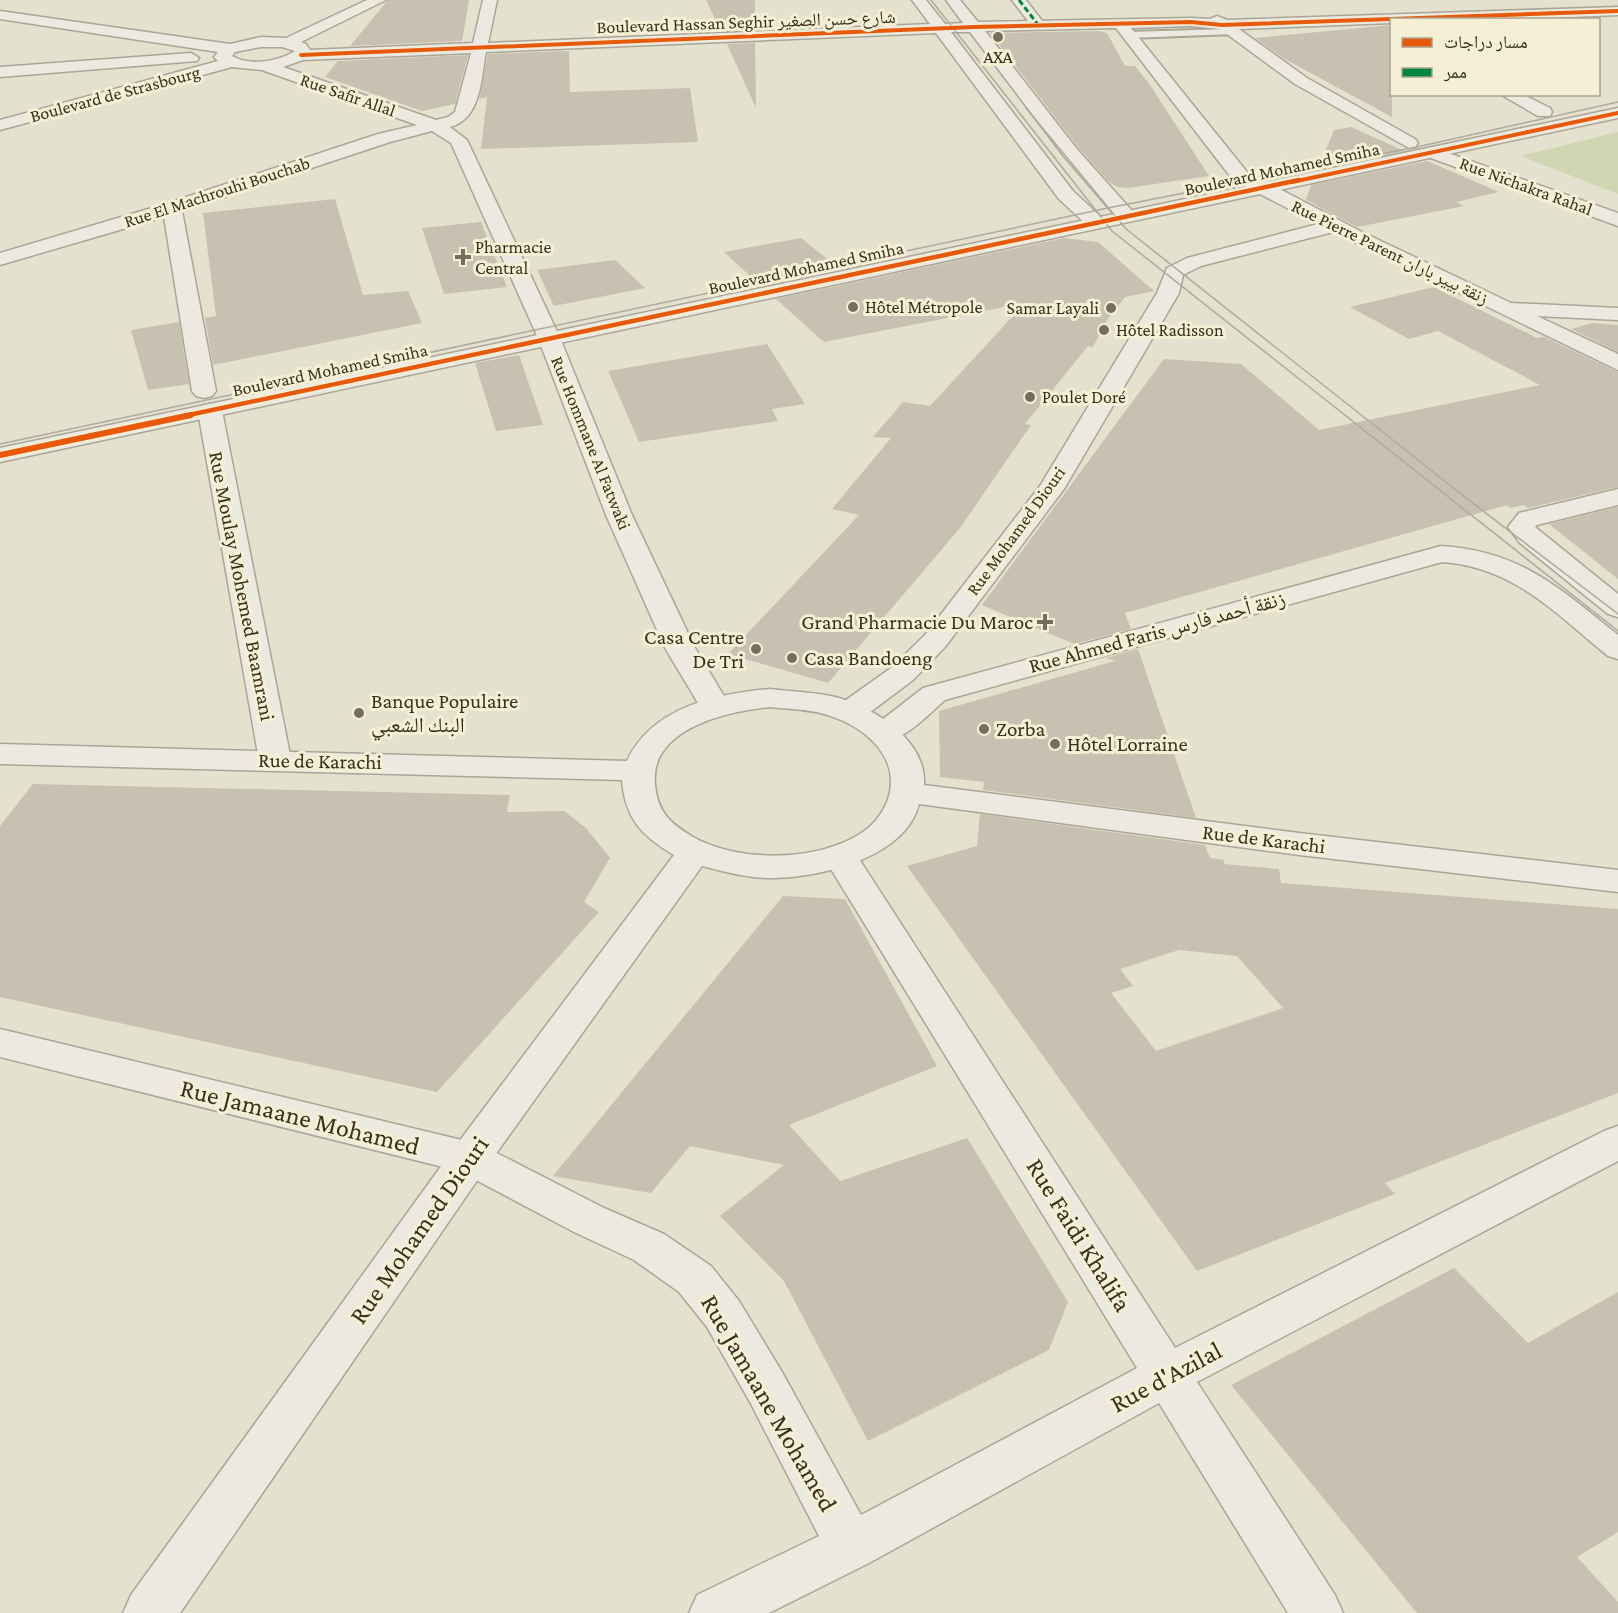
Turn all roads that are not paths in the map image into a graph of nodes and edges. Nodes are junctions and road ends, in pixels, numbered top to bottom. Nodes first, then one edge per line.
1 (379, 0) edge
2 (490, 0) edge
3 (919, 0) edge
4 (953, 0) edge
5 (1019, 0) edge
6 (1618, 2) edge
7 (1477, 3) edge
8 (1201, 6) dead end
9 (1618, 11) edge
10 (1501, 13) junction
11 (0, 15) edge
12 (1348, 19) junction
13 (1222, 24) junction
14 (1039, 26) junction
15 (974, 27) junction
16 (940, 29) junction
17 (1124, 30) junction
18 (1381, 34) dead end
19 (288, 43) junction
20 (480, 46) junction
21 (301, 55) junction
22 (227, 56) junction
23 (262, 65) junction
24 (0, 72) edge
25 (1512, 96) edge
26 (1576, 105) dead end
27 (1544, 112) junction
28 (1618, 113) edge
29 (0, 125) edge
30 (434, 125) junction
31 (1409, 143) junction
32 (1434, 153) junction
33 (1240, 176) junction
34 (1262, 188) junction
35 (172, 208) junction
36 (1078, 208) junction
37 (1119, 209) junction
38 (1618, 220) edge
39 (1095, 222) junction
40 (1334, 226) junction
41 (1353, 236) junction
42 (0, 259) edge
43 (1168, 293) junction
44 (1500, 307) junction
45 (1618, 314) edge
46 (544, 329) junction
47 (1618, 363) edge
48 (250, 381) dead end
49 (227, 386) dead end
50 (181, 396) dead end
51 (207, 401) junction
52 (0, 454) edge
53 (1618, 497) edge
54 (1618, 608) edge
55 (1618, 650) edge
56 (715, 706) junction
57 (850, 712) junction
58 (885, 733) junction
59 (0, 754) edge
60 (275, 760) junction
61 (640, 771) junction
62 (910, 793) junction
63 (694, 852) junction
64 (840, 856) junction
65 (1618, 881) edge
66 (0, 1043) edge
67 (1618, 1142) edge
68 (470, 1158) junction
69 (1167, 1375) junction
70 (851, 1546) junction
71 (148, 1613) edge
72 (715, 1613) edge
73 (1317, 1613) edge

1 - 19 street
2 - 20 street
3 - 16 street
4 - 15 street
5 - 14 street
6 - 7 street, Boulevard Hassan Seghir شارع حسن الصغير
7 - 10 street
7 - 13 street, Boulevard Hassan Seghir شارع حسن الصغير
8 - 13 street
9 - 10 street, Boulevard Hassan Seghir شارع حسن الصغير
10 - 12 street, Boulevard Hassan Seghir شارع حسن الصغير
11 - 22 street
12 - 13 street, Boulevard Hassan Seghir شارع حسن الصغير
12 - 18 street
13 - 17 lane
13 - 17 street, Boulevard Hassan Seghir شارع حسن الصغير
13 - 31 street
14 - 15 street, Boulevard Hassan Seghir شارع حسن الصغير
14 - 17 street, Boulevard Hassan Seghir شارع حسن الصغير
15 - 16 street, Boulevard Hassan Seghir شارع حسن الصغير
15 - 37 street
16 - 20 street, Boulevard Hassan Seghir شارع حسن الصغير
16 - 36 street
17 - 33 street, Rue Pierre Parent زنقة بيير باران
19 - 21 street
19 - 22 street
20 - 21 street, Boulevard Hassan Seghir شارع حسن الصغير
20 - 30 street
21 - 23 street, Boulevard Hassan Seghir شارع حسن الصغير
22 - 23 street
22 - 24 street
22 - 29 street, Boulevard de Strasbourg
23 - 30 street, Rue Safir Allal
25 - 27 street
26 - 27 street, Boulevard Mohamed Smiha
27 - 31 street, Boulevard Mohamed Smiha
28 - 32 street, Boulevard Mohamed Smiha
30 - 35 street, Rue El Machrouhi Bouchab
30 - 46 street, Rue Hommane Al Fatwaki
31 - 33 street, Boulevard Mohamed Smiha
32 - 34 street, Boulevard Mohamed Smiha
32 - 38 street, Rue Nichakra Rahal
33 - 34 street, Rue Pierre Parent زنقة بيير باران
33 - 37 street, Boulevard Mohamed Smiha
34 - 37 street, Boulevard Mohamed Smiha
34 - 40 street, Rue Pierre Parent زنقة بيير باران
35 - 42 street, Rue El Machrouhi Bouchab
35 - 51 street, Rue Moulay Mohemed Baamrani
36 - 37 street, Boulevard Mohamed Smiha
36 - 39 street
36 - 46 street, Boulevard Mohamed Smiha
37 - 39 street, Boulevard Mohamed Smiha
39 - 46 street, Boulevard Mohamed Smiha
40 - 41 street, Rue Pierre Parent زنقة بيير باران
40 - 43 street, Rue Mohamed Diouri
41 - 43 street
41 - 44 street, Rue Pierre Parent زنقة بيير باران
43 - 57 street, Rue Mohamed Diouri
44 - 45 street
44 - 47 street, Rue Pierre Parent زنقة بيير باران
46 - 48 street, Boulevard Mohamed Smiha
46 - 51 street, Boulevard Mohamed Smiha
46 - 56 street, Rue Hommane Al Fatwaki
49 - 51 street, Boulevard Mohamed Smiha
50 - 51 street, Boulevard Mohamed Smiha
51 - 52 street, Boulevard Mohamed Smiha
51 - 60 street, Rue Moulay Mohemed Baamrani
53 - 54 street
55 - 58 street, Rue Ahmed Faris زنقة أحمد فارس
56 - 57 street
56 - 61 street
57 - 58 street
58 - 62 street
59 - 60 street, Rue de Karachi
60 - 61 street, Rue de Karachi
61 - 63 street
62 - 64 street
62 - 65 street, Rue de Karachi
63 - 64 street
63 - 68 street, Rue Mohamed Diouri
64 - 69 street, Rue Faidi Khalifa
66 - 68 street, Rue Jamaane Mohamed
67 - 69 street, Rue d'Azilal
68 - 70 street, Rue Jamaane Mohamed
68 - 71 street, Rue Mohamed Diouri
69 - 70 street, Rue d'Azilal
69 - 73 street, Rue Faidi Khalifa
70 - 72 street, Rue d'Azilal

